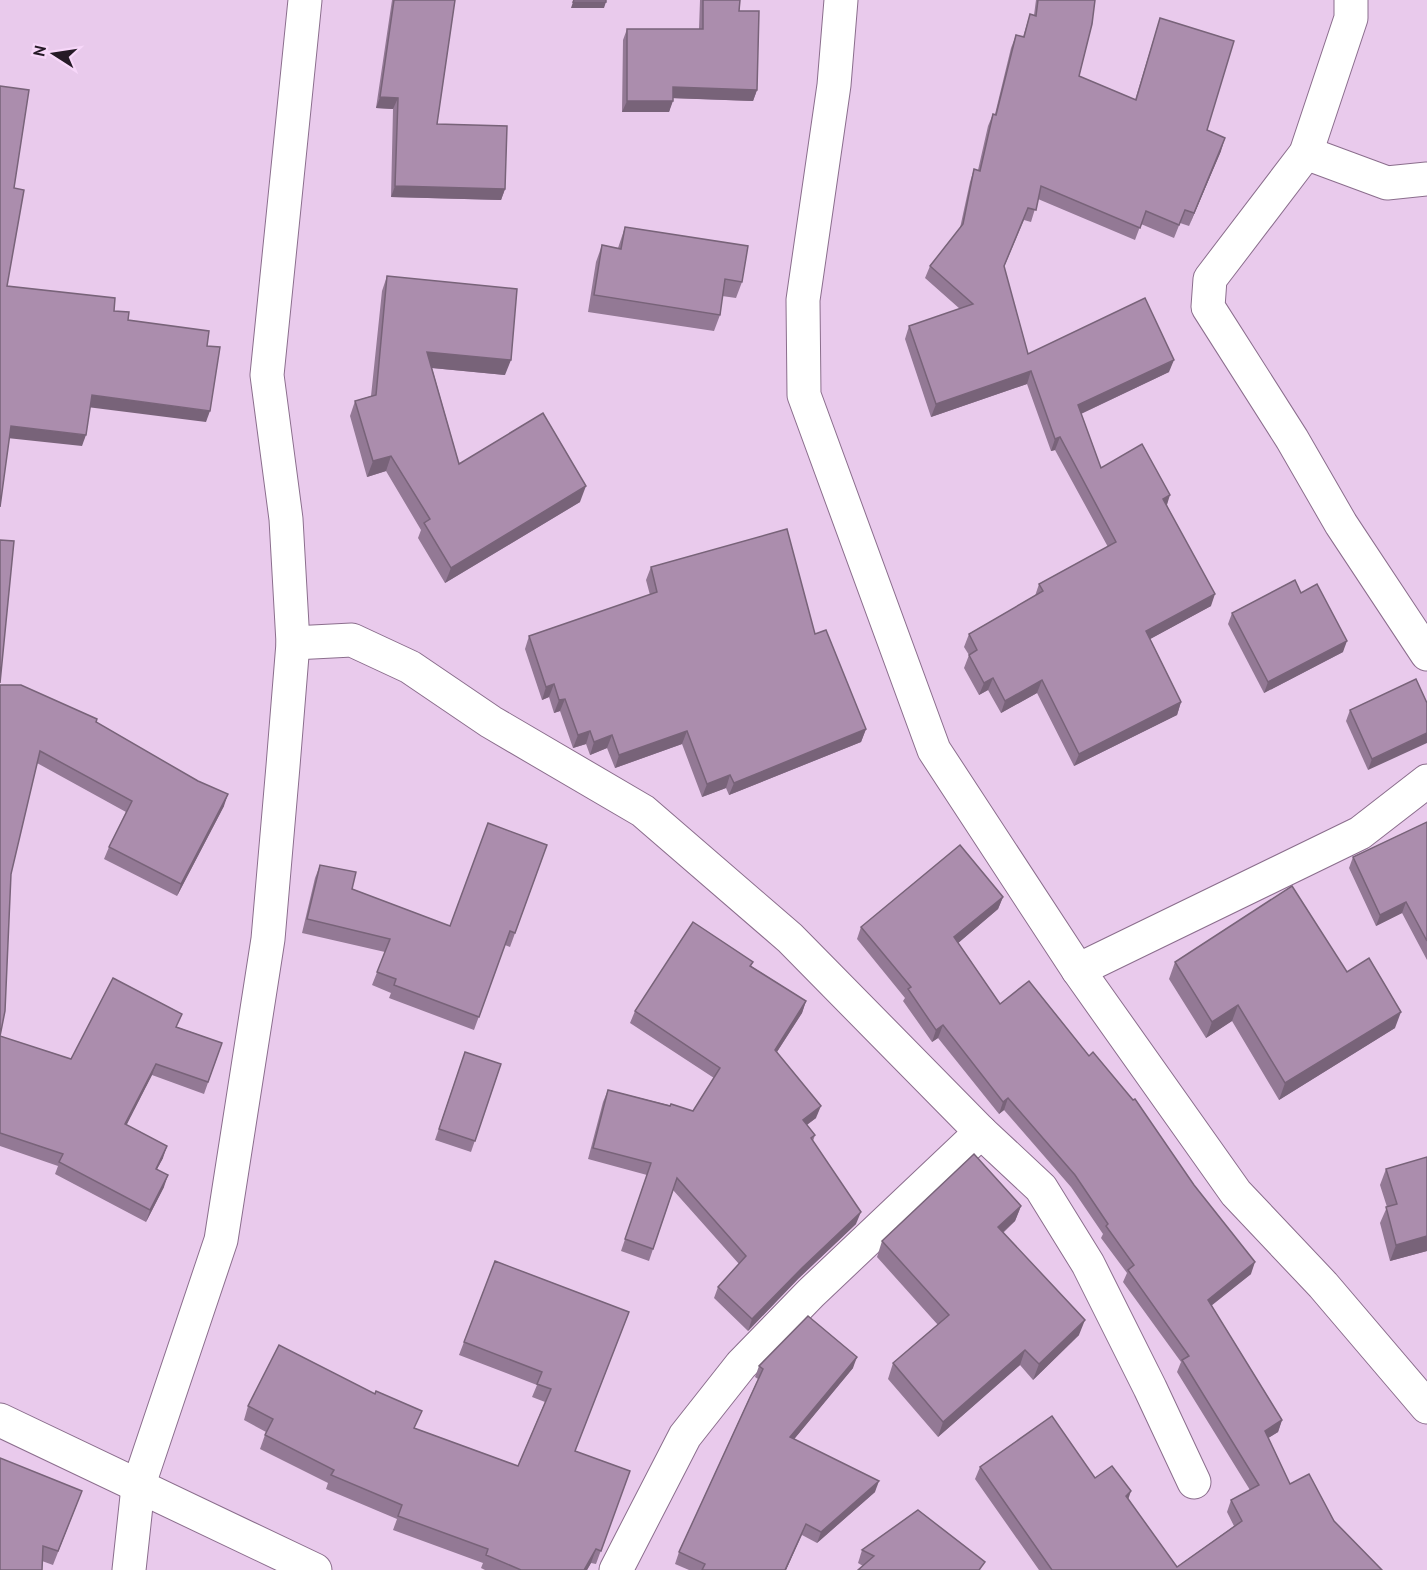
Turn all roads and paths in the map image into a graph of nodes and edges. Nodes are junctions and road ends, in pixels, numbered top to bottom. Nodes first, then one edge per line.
1 (305, 0) edge
2 (841, 0) edge
3 (1351, 0) edge
4 (1306, 153) junction
5 (1427, 179) edge
6 (292, 644) junction
7 (1427, 654) edge
8 (1427, 781) edge
9 (1078, 970) junction
10 (981, 1132) junction
11 (1427, 1407) edge
12 (0, 1420) edge
13 (1194, 1482) dead end
14 (138, 1487) junction
15 (129, 1570) edge
16 (315, 1570) edge
17 (616, 1570) edge

1 - 6 street
2 - 9 street
3 - 4 street
4 - 5 street
4 - 7 street
6 - 10 street
6 - 14 street
8 - 9 street
9 - 11 street
10 - 13 street
10 - 17 street
12 - 14 street
14 - 15 street
14 - 16 street

